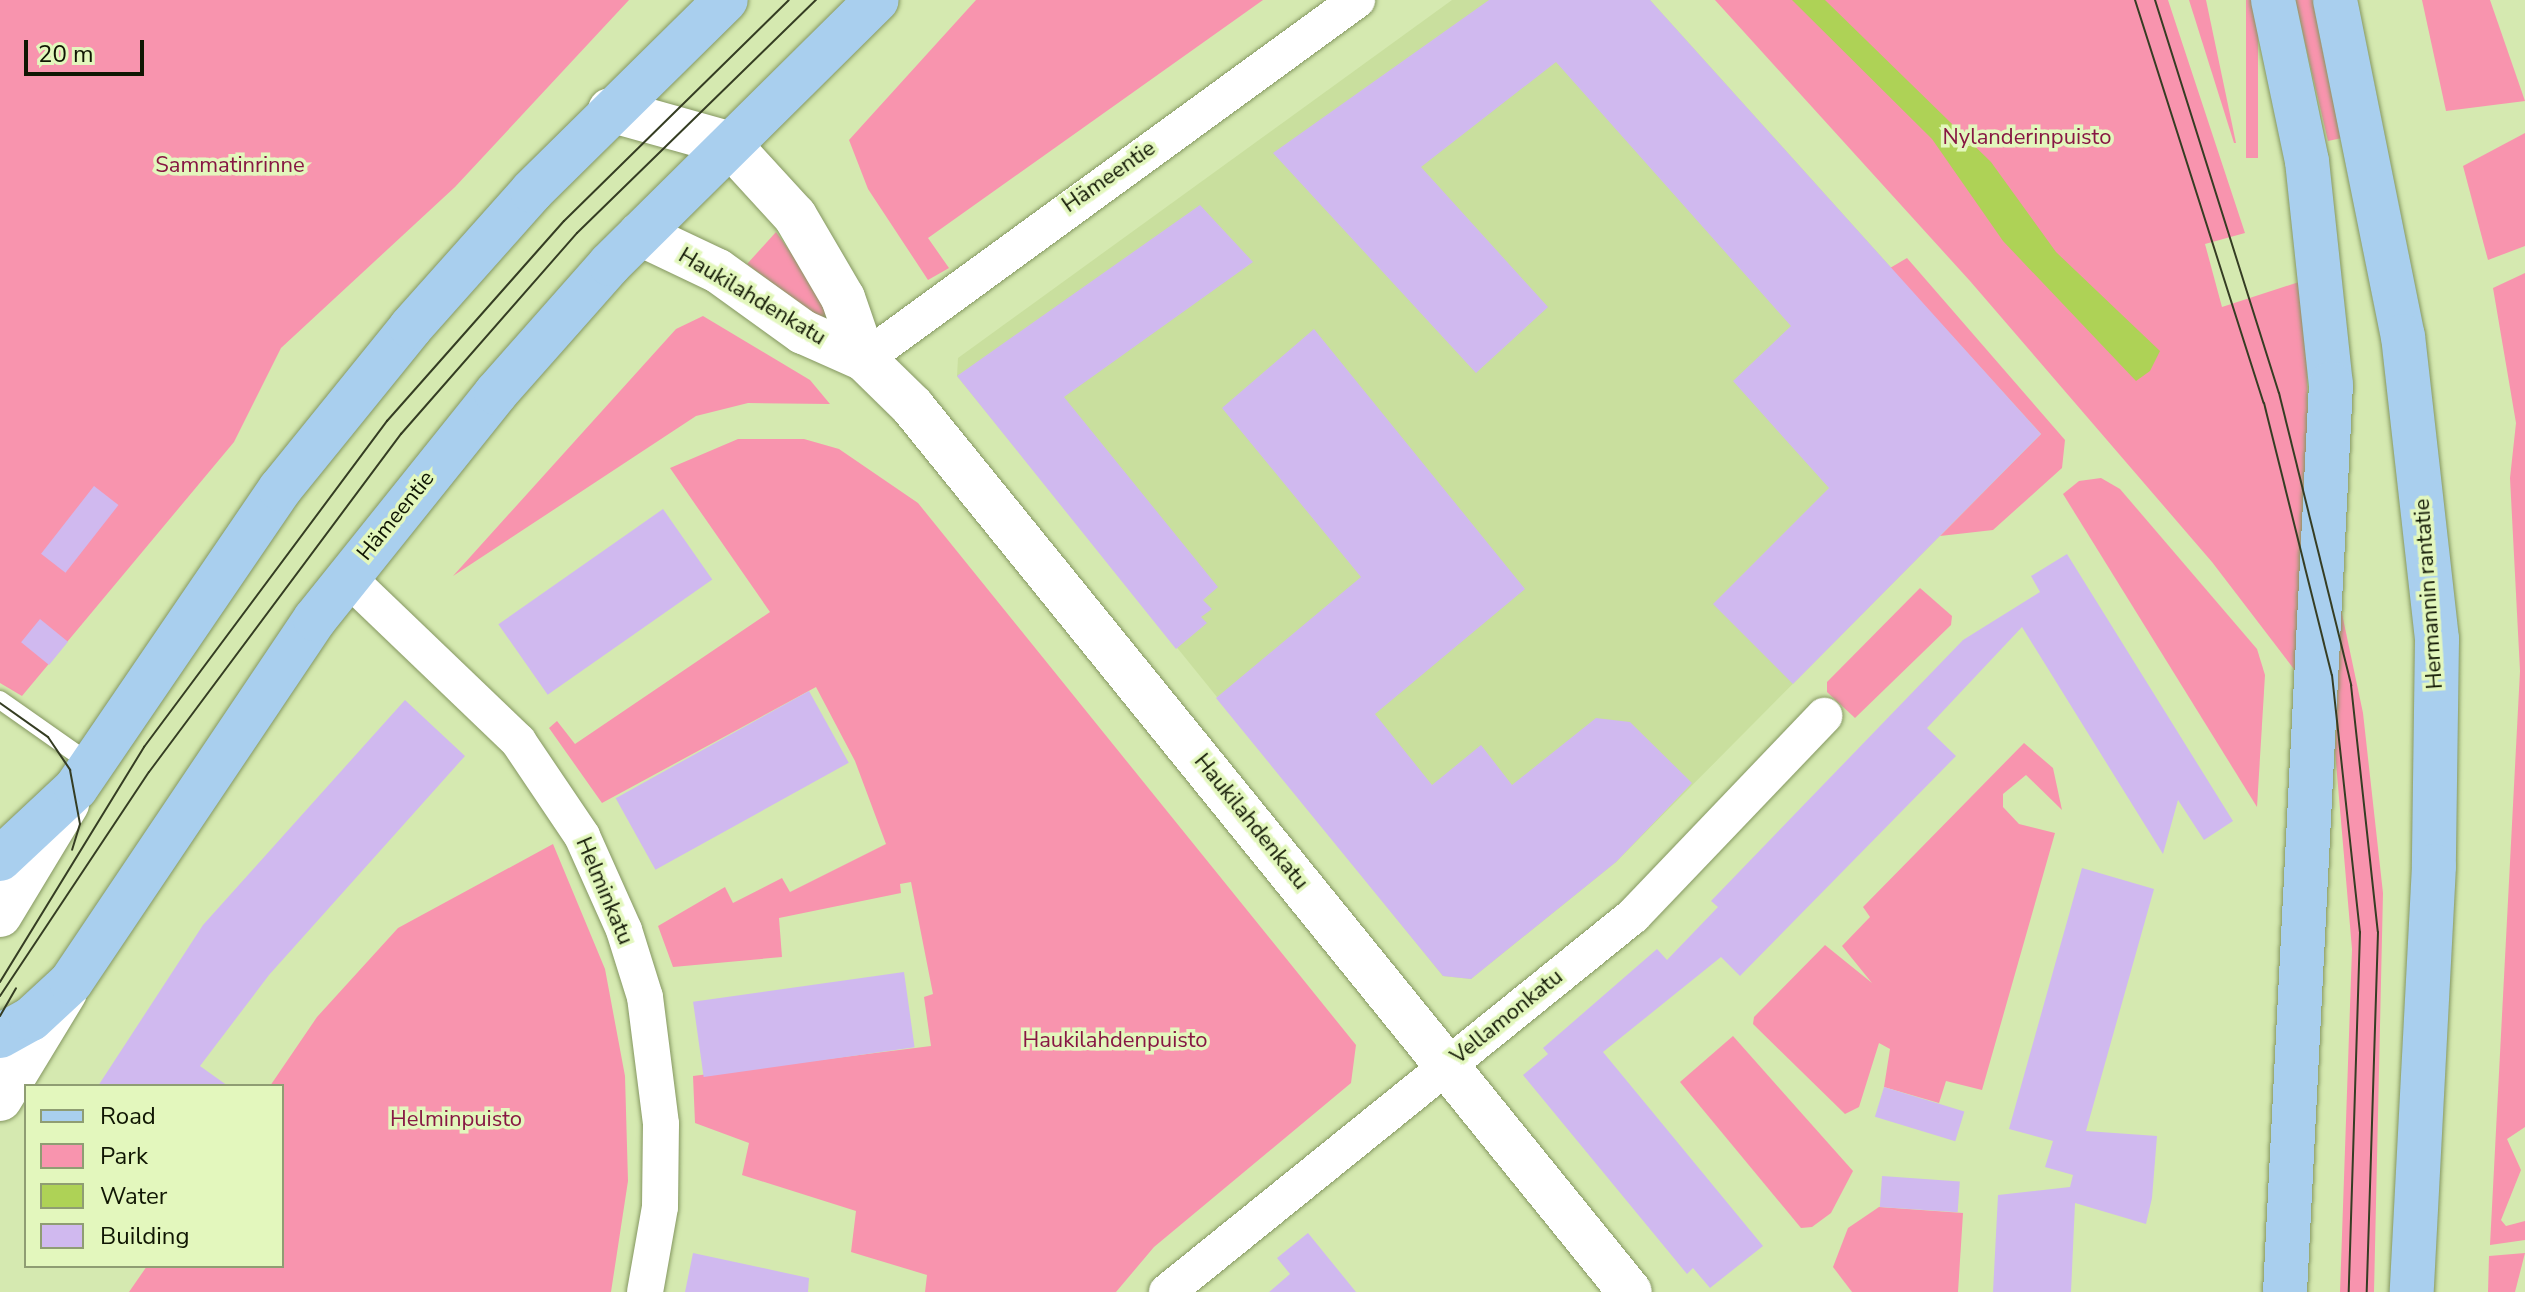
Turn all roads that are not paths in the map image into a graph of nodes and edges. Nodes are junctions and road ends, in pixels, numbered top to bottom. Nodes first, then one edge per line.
1 (726, 0) edge
2 (877, 0) edge
3 (1357, 0) edge
4 (2273, 0) edge
5 (2335, 0) edge
6 (610, 110) junction
7 (728, 143) junction
8 (640, 234) junction
9 (864, 359) junction
10 (348, 578) junction
11 (0, 700) edge
12 (1824, 716) dead end
13 (83, 776) junction
14 (0, 859) edge
15 (0, 915) edge
16 (71, 982) junction
17 (0, 1036) edge
18 (1446, 1066) junction
19 (0, 1099) edge
20 (645, 1292) edge
21 (1167, 1292) edge
22 (1630, 1292) edge
23 (2285, 1292) edge
24 (2412, 1292) edge

1 - 6 main road
2 - 7 main road, Hämeentie
3 - 9 street, Hämeentie
4 - 23 main road
5 - 24 main road, Hermannin rantatie
6 - 7 street
6 - 13 main road
7 - 8 main road, Hämeentie
7 - 9 street, Haukilahdenkatu
8 - 9 street, Haukilahdenkatu
8 - 10 main road, Hämeentie
9 - 18 street, Haukilahdenkatu
10 - 16 main road, Hämeentie
10 - 20 street, Helminkatu
11 - 13 lane
12 - 18 street, Vellamonkatu
13 - 14 main road
13 - 15 street
16 - 17 main road
16 - 19 street, Hämeentie
18 - 21 street, Vellamonkatu
18 - 22 street, Haukilahdenkatu

